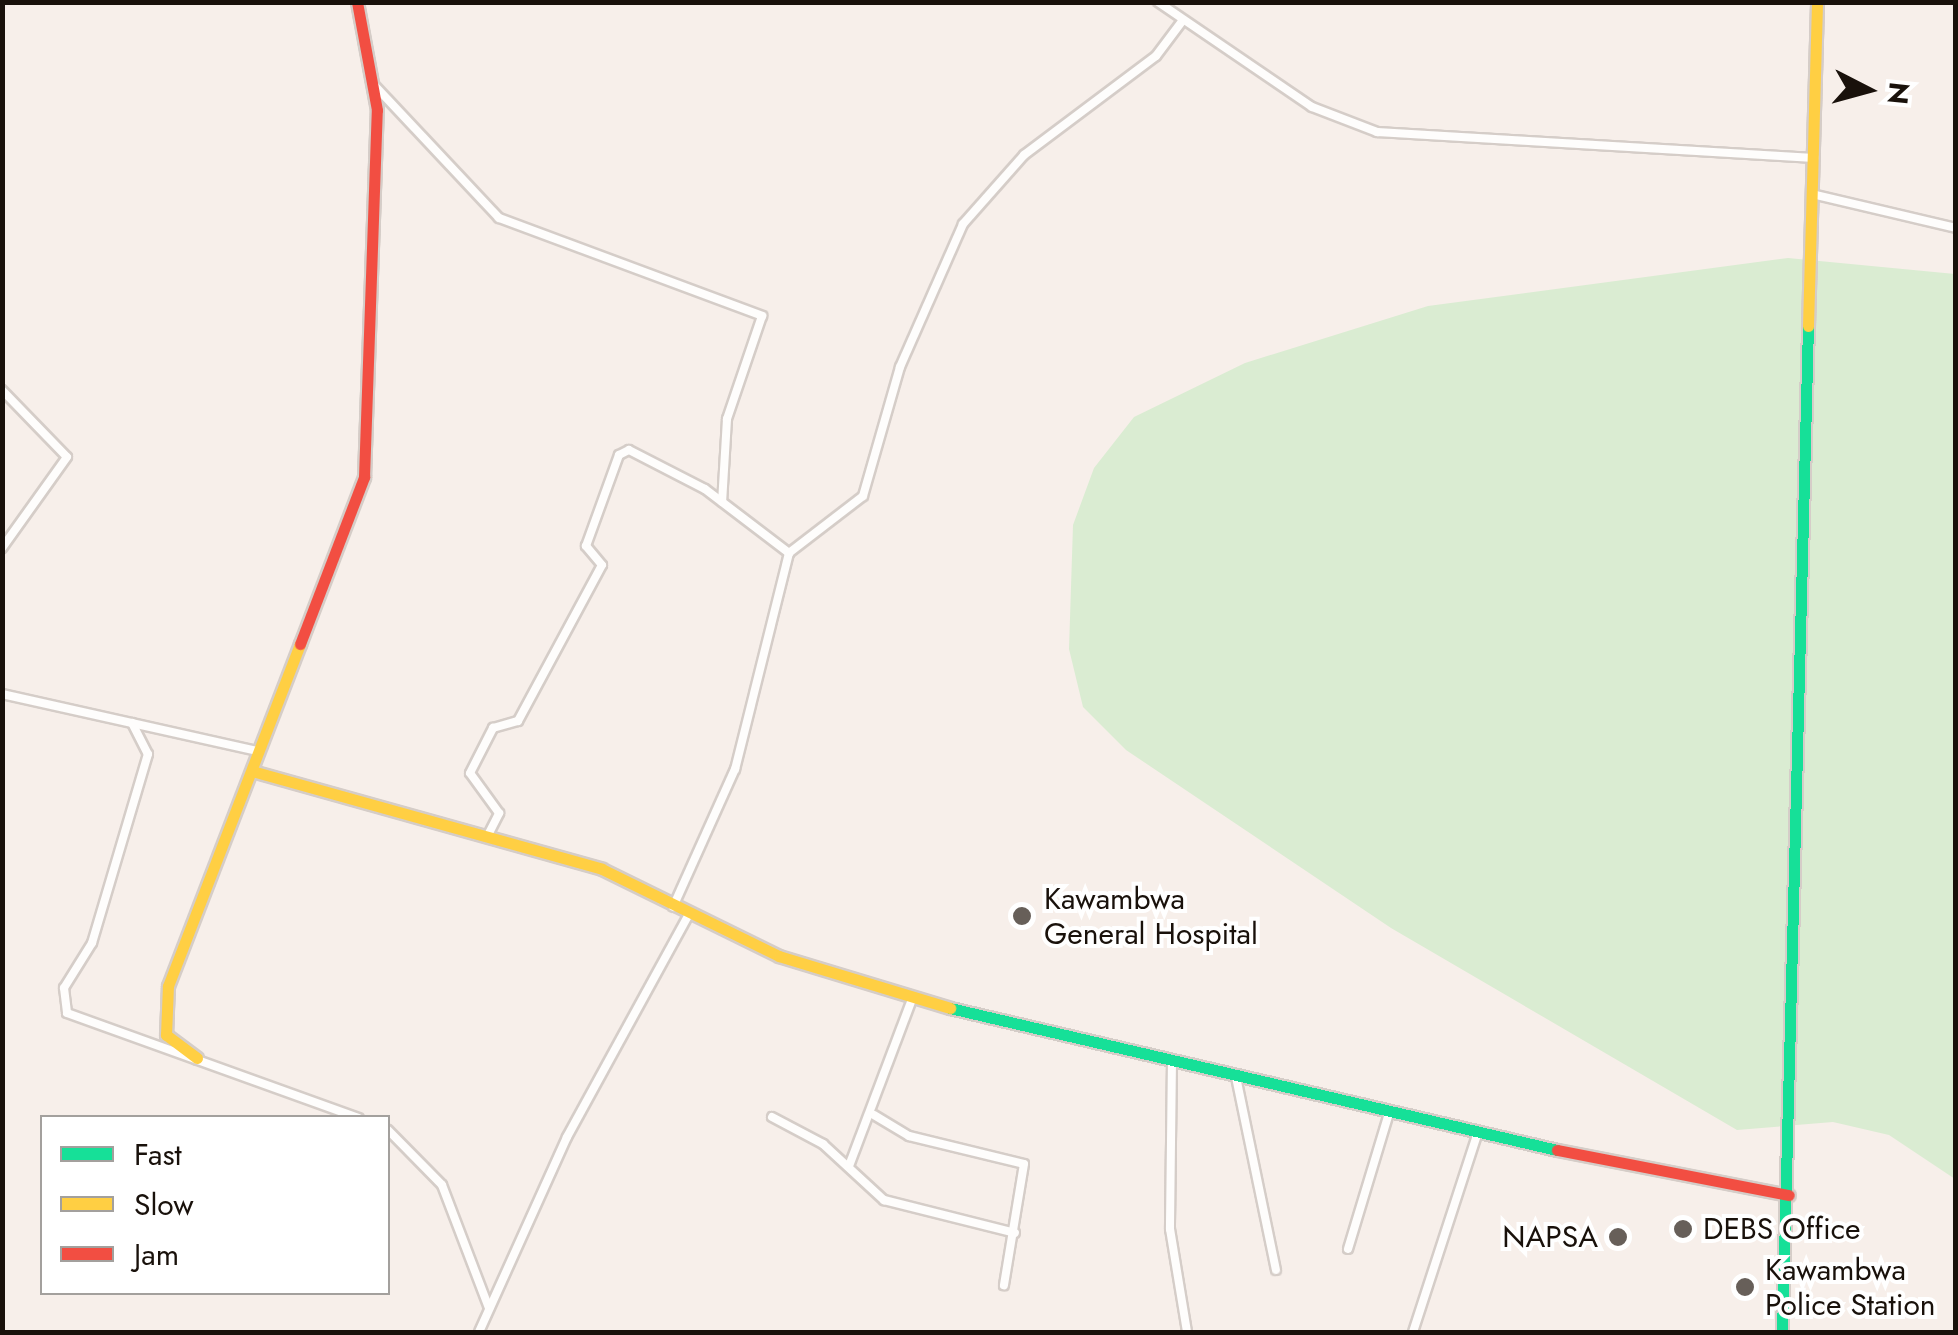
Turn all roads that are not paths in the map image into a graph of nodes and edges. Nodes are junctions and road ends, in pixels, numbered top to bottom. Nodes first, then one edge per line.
1 (358, 2) edge
2 (1158, 2) edge
3 (1817, 2) edge
4 (1183, 20) junction
5 (375, 86) junction
6 (1814, 158) junction
7 (1812, 194) junction
8 (1956, 228) edge
9 (2, 390) edge
10 (722, 502) junction
11 (2, 548) edge
12 (789, 554) junction
13 (2, 694) edge
14 (132, 723) junction
15 (257, 751) junction
16 (252, 771) junction
17 (487, 837) junction
18 (672, 907) junction
19 (688, 916) junction
20 (912, 999) junction
21 (197, 1058) junction
22 (1172, 1060) junction
23 (1236, 1073) junction
24 (1390, 1110) junction
25 (351, 1115) edge
26 (874, 1115) junction
27 (772, 1116) dead end
28 (390, 1132) edge
29 (1477, 1135) junction
30 (849, 1166) junction
31 (1789, 1195) junction
32 (1014, 1233) junction
33 (1348, 1249) dead end
34 (1276, 1270) dead end
35 (1004, 1284) dead end
36 (489, 1309) junction
37 (479, 1332) edge
38 (1186, 1332) edge
39 (1414, 1332) edge
40 (1782, 1332) edge

1 - 5 street
2 - 4 street
3 - 6 street
4 - 6 street
4 - 12 street
5 - 10 street
5 - 15 street
6 - 7 street
7 - 8 street
7 - 31 street
9 - 11 street
10 - 12 street
10 - 17 street
12 - 18 street
13 - 14 street
14 - 15 street
14 - 21 street
15 - 16 street
16 - 17 street
16 - 21 street
17 - 18 street
18 - 19 street
19 - 20 street
19 - 36 street
20 - 22 street
20 - 26 street
21 - 25 street
22 - 23 street
22 - 38 street
23 - 24 street
23 - 34 street
24 - 29 street
24 - 33 street
26 - 30 street
26 - 32 street
27 - 30 street
28 - 36 street
29 - 31 street
29 - 39 street
30 - 32 street
31 - 40 street
32 - 35 street
36 - 37 street

